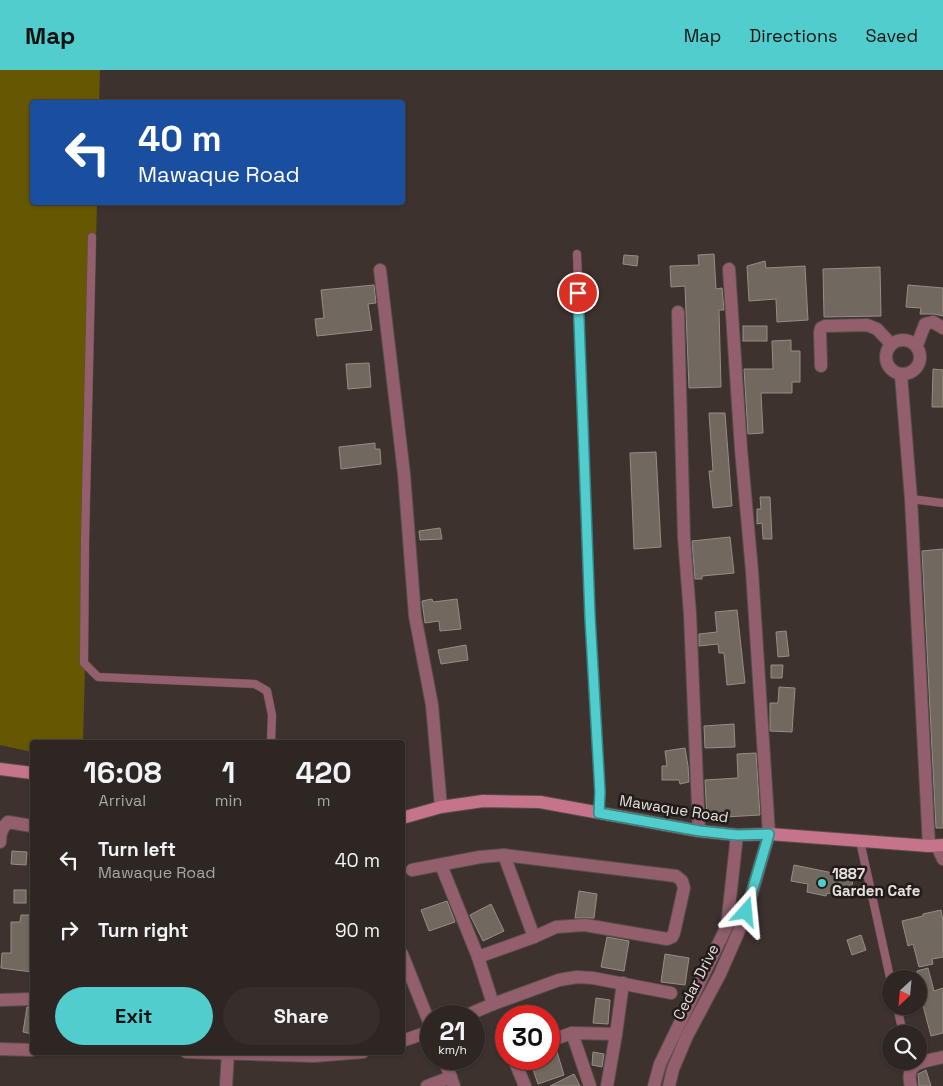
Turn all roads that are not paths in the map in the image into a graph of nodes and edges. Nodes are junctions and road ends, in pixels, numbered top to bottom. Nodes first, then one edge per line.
1 (92, 237) dead end
2 (576, 254) dead end
3 (729, 269) dead end
4 (380, 270) dead end
5 (678, 312) dead end
6 (943, 328) edge
7 (891, 344) junction
8 (917, 345) junction
9 (821, 366) dead end
10 (901, 375) junction
11 (911, 499) junction
12 (943, 503) edge
13 (271, 740) edge
14 (0, 769) edge
15 (30, 774) edge
16 (442, 808) junction
17 (599, 813) junction
18 (405, 817) edge
19 (30, 826) edge
20 (700, 831) junction
21 (769, 834) junction
22 (737, 835) junction
23 (860, 841) junction
24 (0, 842) edge
25 (936, 845) edge
26 (504, 855) junction
27 (943, 860) edge
28 (441, 865) junction
29 (412, 870) dead end
30 (534, 937) junction
31 (478, 957) junction
32 (405, 970) edge
33 (888, 970) edge
34 (623, 983) junction
35 (408, 987) edge
36 (671, 993) dead end
37 (30, 999) edge
38 (0, 1000) edge
39 (493, 1004) junction
40 (485, 1007) edge
41 (420, 1008) edge
42 (572, 1033) junction
43 (616, 1034) junction
44 (420, 1035) edge
45 (560, 1037) edge
46 (405, 1041) edge
47 (0, 1049) edge
48 (30, 1050) edge
49 (228, 1055) edge
50 (285, 1055) edge
51 (326, 1055) edge
52 (943, 1057) edge
53 (927, 1061) edge
54 (518, 1070) edge
55 (910, 1070) edge
56 (452, 1081) edge
57 (226, 1086) edge
58 (427, 1086) edge
59 (525, 1086) edge
60 (590, 1086) edge
61 (607, 1086) edge
62 (654, 1086) edge
63 (669, 1086) edge
64 (911, 1086) edge

1 - 13 lane
2 - 17 lane
3 - 21 street, Cedar Drive
4 - 16 street
5 - 20 street
6 - 8 street
7 - 8 street
7 - 9 street
7 - 10 street
8 - 10 street
10 - 11 street
11 - 12 lane
11 - 25 street
14 - 15 main road
16 - 17 main road, Mawaque Road
16 - 18 main road, Mawaque Road
17 - 20 main road, Mawaque Road
19 - 24 street
20 - 22 main road, Mawaque Road
21 - 22 main road, Mawaque Road
21 - 23 main road, Mawaque Road
21 - 63 street, Cedar Drive
22 - 62 street, Cedar Drive
23 - 25 main road, Mawaque Road
23 - 33 lane
25 - 27 street
26 - 28 street
26 - 30 street
26 - 30 street
28 - 29 street
28 - 31 street
30 - 31 street
31 - 39 street
32 - 35 street
34 - 36 street
34 - 39 street
34 - 43 street
35 - 41 street
37 - 38 street
39 - 40 street
42 - 43 street
42 - 45 street
42 - 60 street
43 - 61 street
44 - 46 street
47 - 48 street
49 - 57 street
50 - 51 street
52 - 53 street
54 - 59 street
55 - 64 street
56 - 58 street

